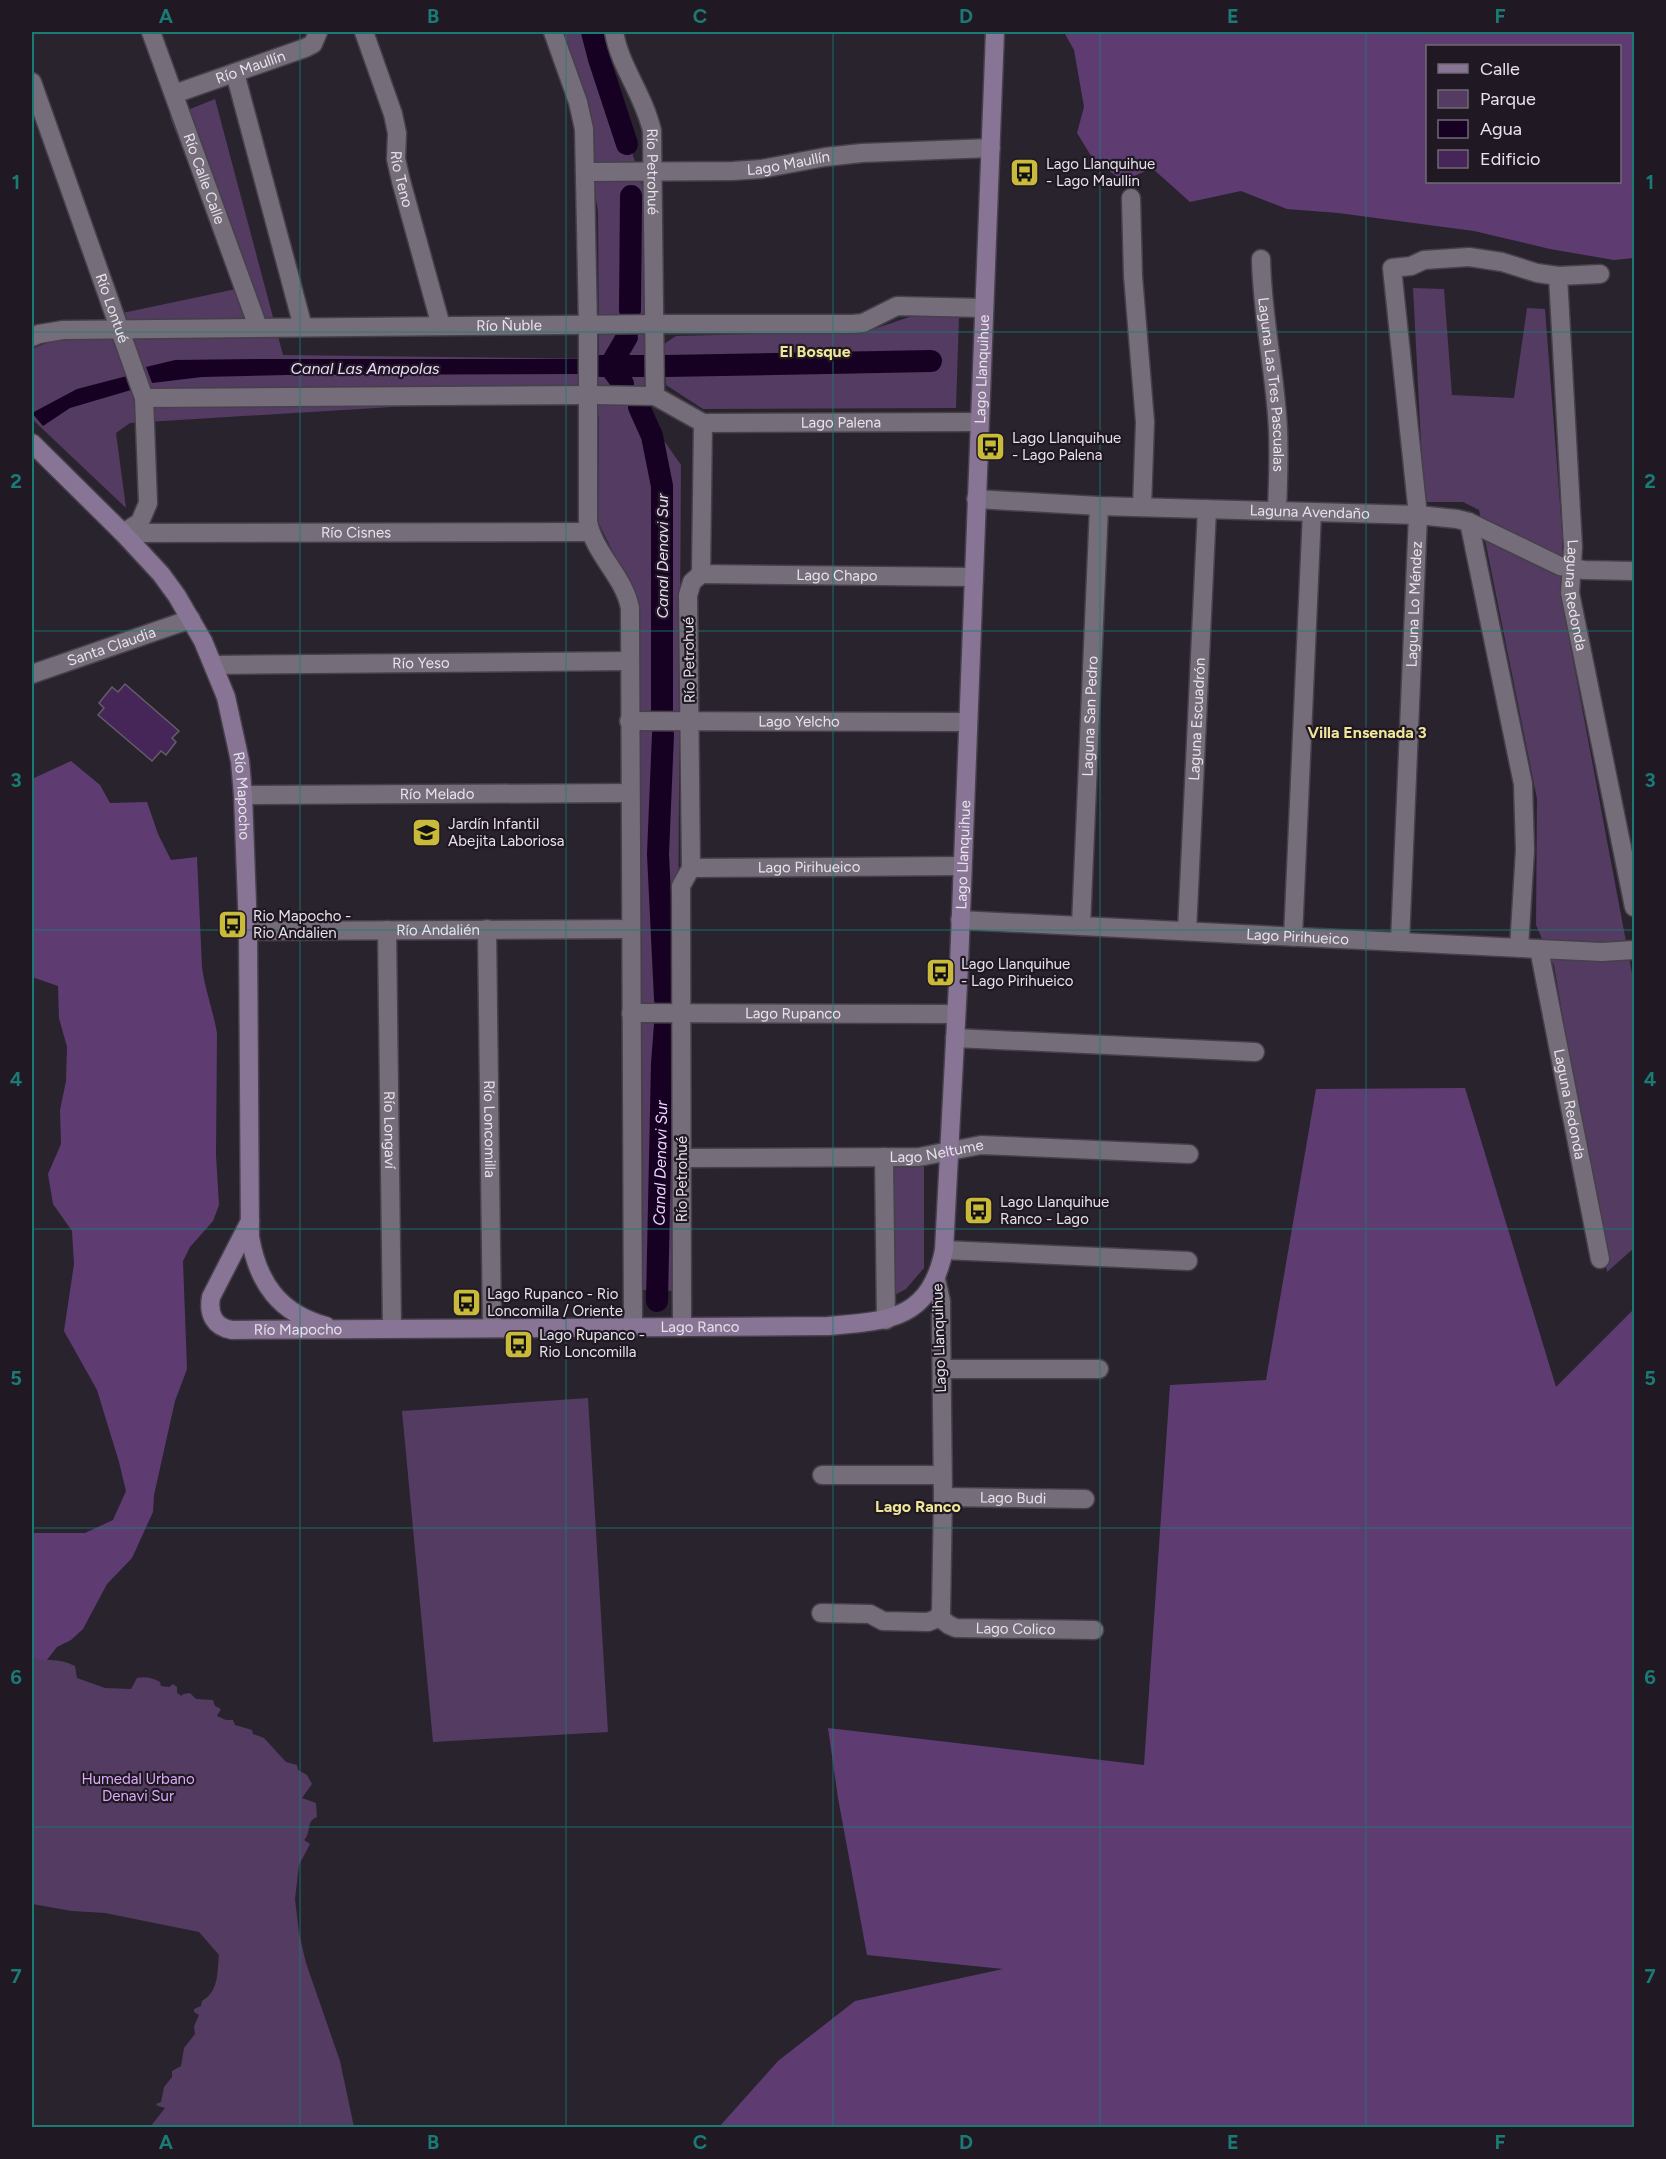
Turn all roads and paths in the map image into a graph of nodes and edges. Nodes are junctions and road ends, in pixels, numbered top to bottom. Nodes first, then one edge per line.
1 (151, 32) edge
2 (318, 32) edge
3 (364, 32) edge
4 (553, 32) edge
5 (614, 32) edge
6 (995, 32) edge
7 (235, 73) junction
8 (32, 82) edge
9 (174, 94) junction
10 (991, 147) junction
11 (585, 172) junction
12 (653, 173) junction
13 (1131, 198) dead end
14 (1261, 259) dead end
15 (1600, 274) dead end
16 (1558, 276) junction
17 (984, 308) junction
18 (655, 324) junction
19 (441, 326) junction
20 (588, 326) junction
21 (258, 327) junction
22 (303, 327) junction
23 (120, 329) junction
24 (32, 337) edge
25 (588, 395) junction
26 (655, 396) junction
27 (144, 399) junction
28 (979, 422) junction
29 (703, 423) junction
30 (32, 443) edge
31 (976, 499) junction
32 (1099, 506) junction
33 (1142, 507) junction
34 (1207, 509) junction
35 (1277, 511) junction
36 (1312, 512) junction
37 (1418, 515) junction
38 (1469, 522) junction
39 (590, 532) junction
40 (123, 533) junction
41 (1570, 569) junction
42 (1635, 571) edge
43 (701, 574) junction
44 (973, 577) junction
45 (191, 619) junction
46 (629, 661) junction
47 (213, 665) junction
48 (32, 674) edge
49 (629, 721) junction
50 (689, 722) junction
51 (968, 722) junction
52 (630, 793) junction
53 (243, 795) junction
54 (962, 866) junction
55 (691, 868) junction
56 (1635, 907) edge
57 (960, 920) junction
58 (1081, 926) junction
59 (631, 928) junction
60 (487, 929) junction
61 (387, 930) junction
62 (248, 931) junction
63 (1187, 931) junction
64 (1293, 937) junction
65 (1400, 942) junction
66 (1519, 948) junction
67 (1539, 949) junction
68 (1635, 950) edge
69 (631, 1013) junction
70 (681, 1013) junction
71 (956, 1014) junction
72 (955, 1038) junction
73 (1255, 1052) dead end
74 (950, 1151) junction
75 (1189, 1154) dead end
76 (884, 1157) junction
77 (682, 1158) junction
78 (250, 1221) junction
79 (944, 1250) junction
80 (1600, 1259) dead end
81 (1188, 1261) dead end
82 (936, 1280) junction
83 (886, 1320) junction
84 (682, 1327) junction
85 (340, 1328) junction
86 (392, 1328) junction
87 (492, 1328) junction
88 (633, 1328) junction
89 (942, 1369) junction
90 (1099, 1369) dead end
91 (822, 1475) dead end
92 (942, 1475) junction
93 (943, 1497) junction
94 (1085, 1499) dead end
95 (821, 1613) dead end
96 (939, 1617) junction
97 (1094, 1630) dead end

1 - 9 street, Río Calle Calle
2 - 7 street, Río Maullín
3 - 19 street, Río Teno
4 - 11 street
5 - 12 street, Río Petrohué
6 - 10 street, Lago Llanquihue
7 - 9 street, Río Maullín
7 - 22 street
8 - 23 street, Río Lontué
9 - 21 street, Río Calle Calle
10 - 12 street, Lago Maullín
10 - 17 street, Lago Llanquihue
11 - 12 street, Lago Maullín
11 - 20 street
12 - 18 street, Río Petrohué
13 - 33 street
14 - 35 street, Laguna Las Tres Pascualas
15 - 16 street
16 - 37 street, Laguna Lo Méndez
16 - 41 street, Laguna Redonda
17 - 18 street, Río Ñuble
17 - 28 street, Lago Llanquihue
18 - 20 street, Río Ñuble
18 - 26 street, Río Petrohué
19 - 20 street, Río Ñuble
19 - 22 street, Río Ñuble
20 - 25 street
21 - 22 street, Río Ñuble
21 - 23 street, Río Ñuble
23 - 24 street, Río Ñuble
23 - 27 street, Río Lontué
25 - 26 street
25 - 27 street
25 - 39 street
26 - 29 street
27 - 40 street, Río Lontué
28 - 29 street, Lago Palena
28 - 31 street, Lago Llanquihue
29 - 43 street, Río Petrohué
30 - 40 street, Río Mapocho
31 - 32 street, Laguna Avendaño
31 - 44 street, Lago Llanquihue
32 - 33 street, Laguna Avendaño
32 - 58 street, Laguna San Pedro
33 - 34 street, Laguna Avendaño
34 - 35 street, Laguna Avendaño
34 - 63 street, Laguna Escuadrón
35 - 36 street, Laguna Avendaño
36 - 37 street, Laguna Avendaño
36 - 64 street
37 - 38 street, Laguna Avendaño
37 - 65 street, Laguna Lo Méndez
38 - 41 street, Laguna Avendaño
38 - 66 street
39 - 40 street, Río Cisnes
39 - 46 street
40 - 45 street, Río Mapocho
41 - 42 street, Laguna Avendaño
41 - 56 street, Laguna Redonda
43 - 44 street, Lago Chapo
43 - 50 street, Río Petrohué
44 - 51 street, Lago Llanquihue
45 - 47 street, Río Mapocho
45 - 48 street, Santa Claudia
46 - 47 street, Río Yeso
46 - 49 street
47 - 53 street, Río Mapocho
49 - 50 street, Lago Yelcho
49 - 52 street
50 - 51 street, Lago Yelcho
50 - 55 street, Río Petrohué
51 - 54 street, Lago Llanquihue
52 - 53 street, Río Melado
52 - 59 street
53 - 62 street, Río Mapocho
54 - 55 street, Lago Pirihueico
54 - 57 street, Lago Llanquihue
55 - 70 street, Río Petrohué
57 - 58 street, Lago Pirihueico
57 - 71 street, Lago Llanquihue
58 - 63 street, Lago Pirihueico
59 - 60 street, Río Andalién
59 - 69 street
60 - 61 street, Río Andalién
60 - 87 street, Río Loncomilla
61 - 62 street, Río Andalién
61 - 86 street, Río Longaví
62 - 78 street, Río Mapocho
63 - 64 street, Lago Pirihueico
64 - 65 street, Lago Pirihueico
65 - 66 street, Lago Pirihueico
66 - 67 street, Lago Pirihueico
67 - 68 street, Lago Pirihueico
67 - 80 street, Laguna Redonda
69 - 70 street, Lago Rupanco
69 - 88 street
70 - 71 street, Lago Rupanco
70 - 77 street, Río Petrohué
71 - 72 street, Lago Llanquihue
72 - 73 street
72 - 74 street, Lago Llanquihue
74 - 75 street, Lago Neltume
74 - 76 street, Lago Neltume
74 - 79 street, Lago Llanquihue
76 - 77 street, Lago Neltume
76 - 83 street
77 - 84 street, Río Petrohué
78 - 85 street, Río Mapocho
78 - 85 street, Río Mapocho
79 - 81 street
79 - 82 street, Lago Llanquihue
82 - 83 street, Lago Ranco
82 - 89 street, Lago Llanquihue
83 - 84 street, Lago Ranco
84 - 88 street, Lago Ranco
85 - 86 street, Lago Ranco
86 - 87 street, Lago Ranco
87 - 88 street, Lago Ranco
89 - 90 street
89 - 92 street, Lago Llanquihue
91 - 92 street
92 - 93 street, Lago Llanquihue
93 - 94 street, Lago Budi
93 - 96 street, Lago Llanquihue
95 - 96 street
96 - 97 street, Lago Colico

